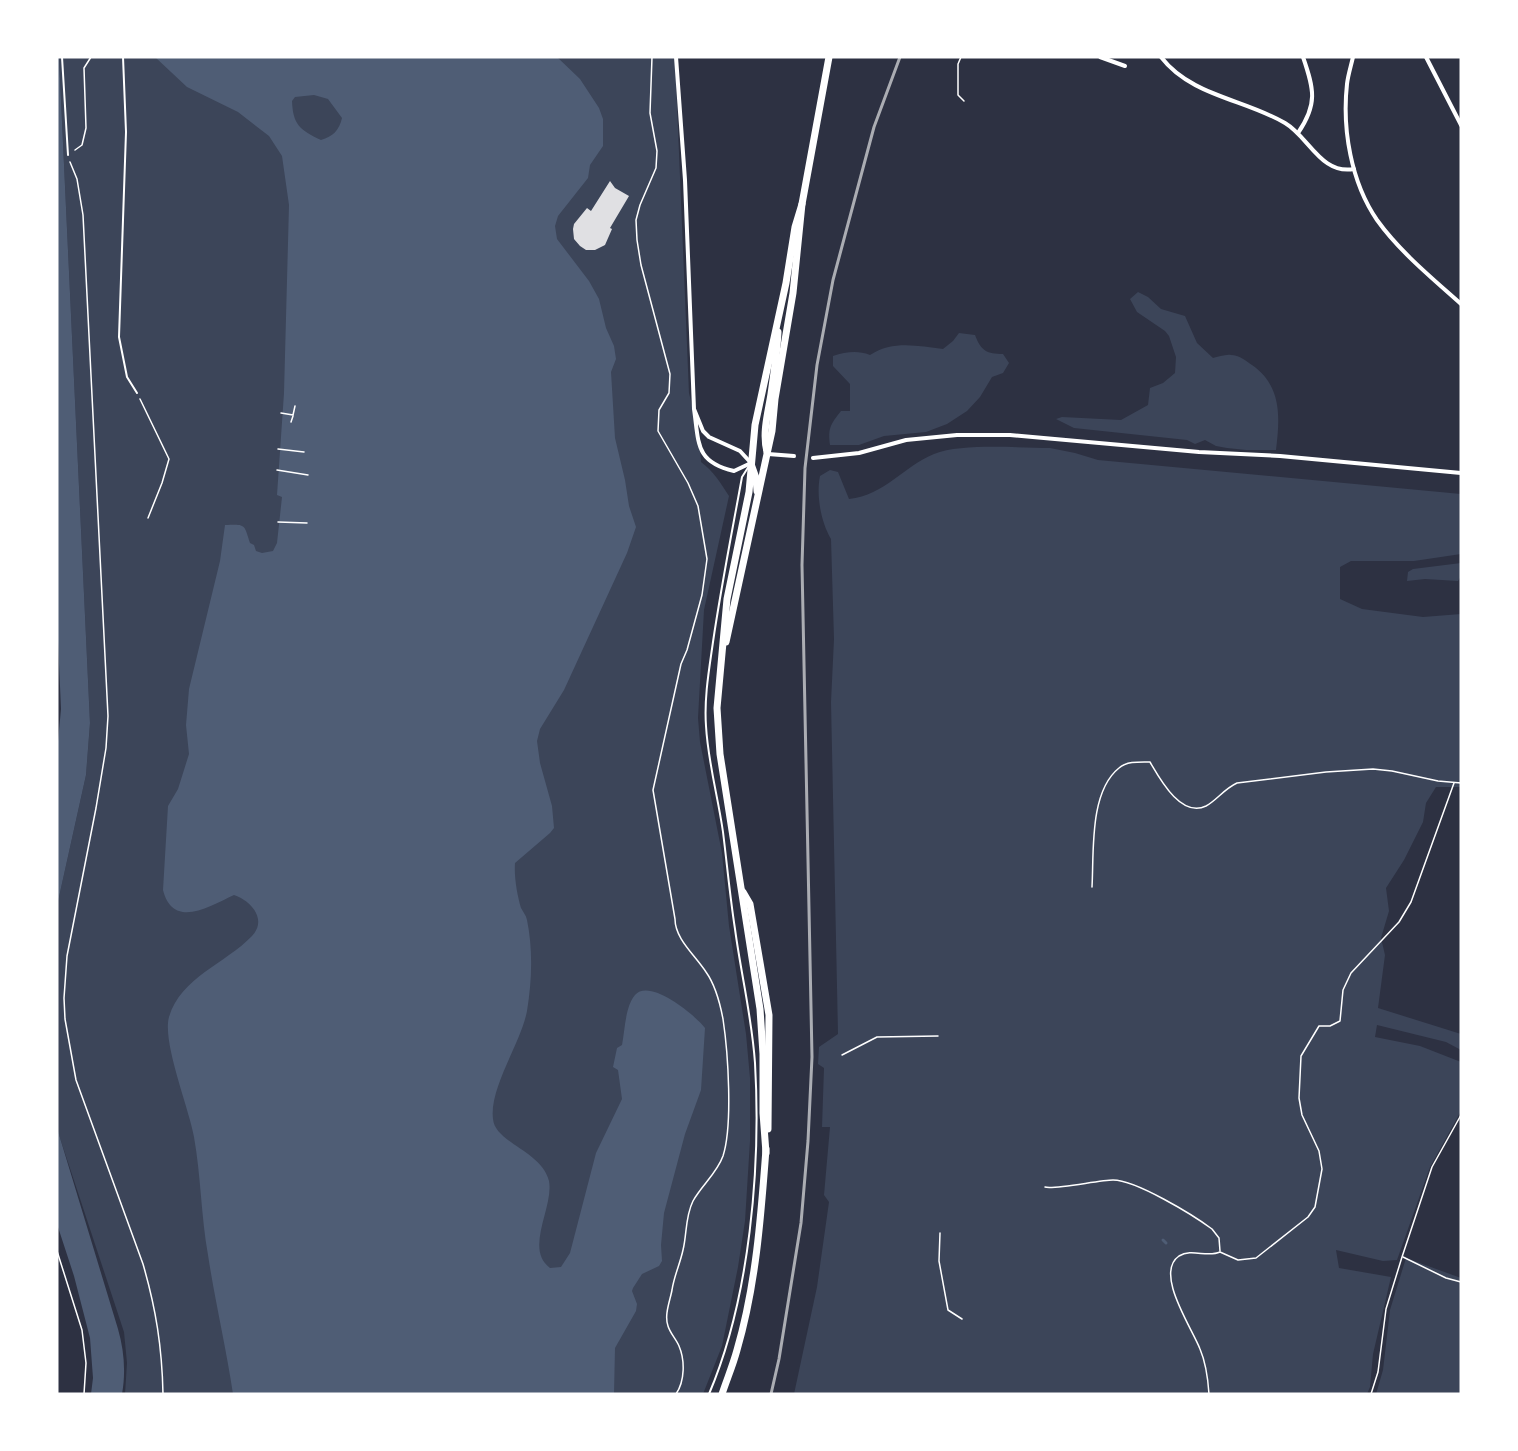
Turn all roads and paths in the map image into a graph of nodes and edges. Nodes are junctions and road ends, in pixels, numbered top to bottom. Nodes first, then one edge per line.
1 (62, 57) edge
2 (92, 57) edge
3 (123, 57) edge
4 (652, 57) edge
5 (676, 57) edge
6 (829, 57) edge
7 (961, 57) edge
8 (1100, 57) edge
9 (1161, 57) edge
10 (1303, 57) edge
11 (1353, 57) edge
12 (1426, 57) edge
13 (1125, 66) dead end
14 (964, 101) dead end
15 (1461, 126) edge
16 (1298, 133) junction
17 (68, 155) junction
18 (1354, 169) junction
19 (802, 204) junction
20 (1461, 304) edge
21 (779, 314) junction
22 (137, 393) joint
23 (295, 406) dead end
24 (694, 408) junction
25 (281, 413) dead end
26 (293, 415) junction
27 (291, 422) dead end
28 (278, 449) dead end
29 (304, 452) dead end
30 (768, 454) junction
31 (794, 456) dead end
32 (813, 458) dead end
33 (751, 463) junction
34 (277, 470) dead end
35 (1461, 474) edge
36 (308, 475) dead end
37 (756, 509) junction
38 (148, 518) dead end
39 (278, 522) dead end
40 (307, 523) dead end
41 (722, 656) junction
42 (1454, 783) junction
43 (1461, 783) edge
44 (1092, 887) dead end
45 (742, 892) junction
46 (744, 916) junction
47 (764, 982) junction
48 (938, 1036) dead end
49 (842, 1055) dead end
50 (1461, 1115) edge
51 (766, 1153) junction
52 (1045, 1187) dead end
53 (940, 1233) dead end
54 (57, 1251) edge
55 (1220, 1252) junction
56 (1402, 1257) junction
57 (1461, 1282) edge
58 (962, 1319) dead end
59 (84, 1394) edge
60 (163, 1394) edge
61 (676, 1394) edge
62 (709, 1394) edge
63 (722, 1394) edge
64 (1209, 1394) edge
65 (1371, 1394) edge

1 - 17 lane
2 - 17 path
3 - 22 lane
4 - 61 path
5 - 24 street
6 - 19 main road
7 - 14 path
8 - 13 street
9 - 16 street
10 - 16 street
11 - 18 street
12 - 15 street
16 - 18 street
17 - 60 path
18 - 20 street
19 - 21 main road
19 - 30 main road
21 - 30 main road
21 - 33 main road
22 - 38 path
23 - 26 path
24 - 33 street
24 - 33 street
25 - 26 path
26 - 27 path
28 - 29 path
30 - 31 street
30 - 33 main road
30 - 37 main road
32 - 35 street
33 - 37 main road
33 - 41 main road
33 - 62 lane
34 - 36 path
37 - 41 main road
39 - 40 path
41 - 45 main road
42 - 43 path
42 - 44 path
42 - 55 path
45 - 46 main road
45 - 47 main road
46 - 47 main road
46 - 51 main road
47 - 51 main road
48 - 49 path
50 - 56 path
51 - 63 main road
52 - 55 path
53 - 58 path
54 - 59 path
55 - 64 path
56 - 57 path
56 - 65 path

